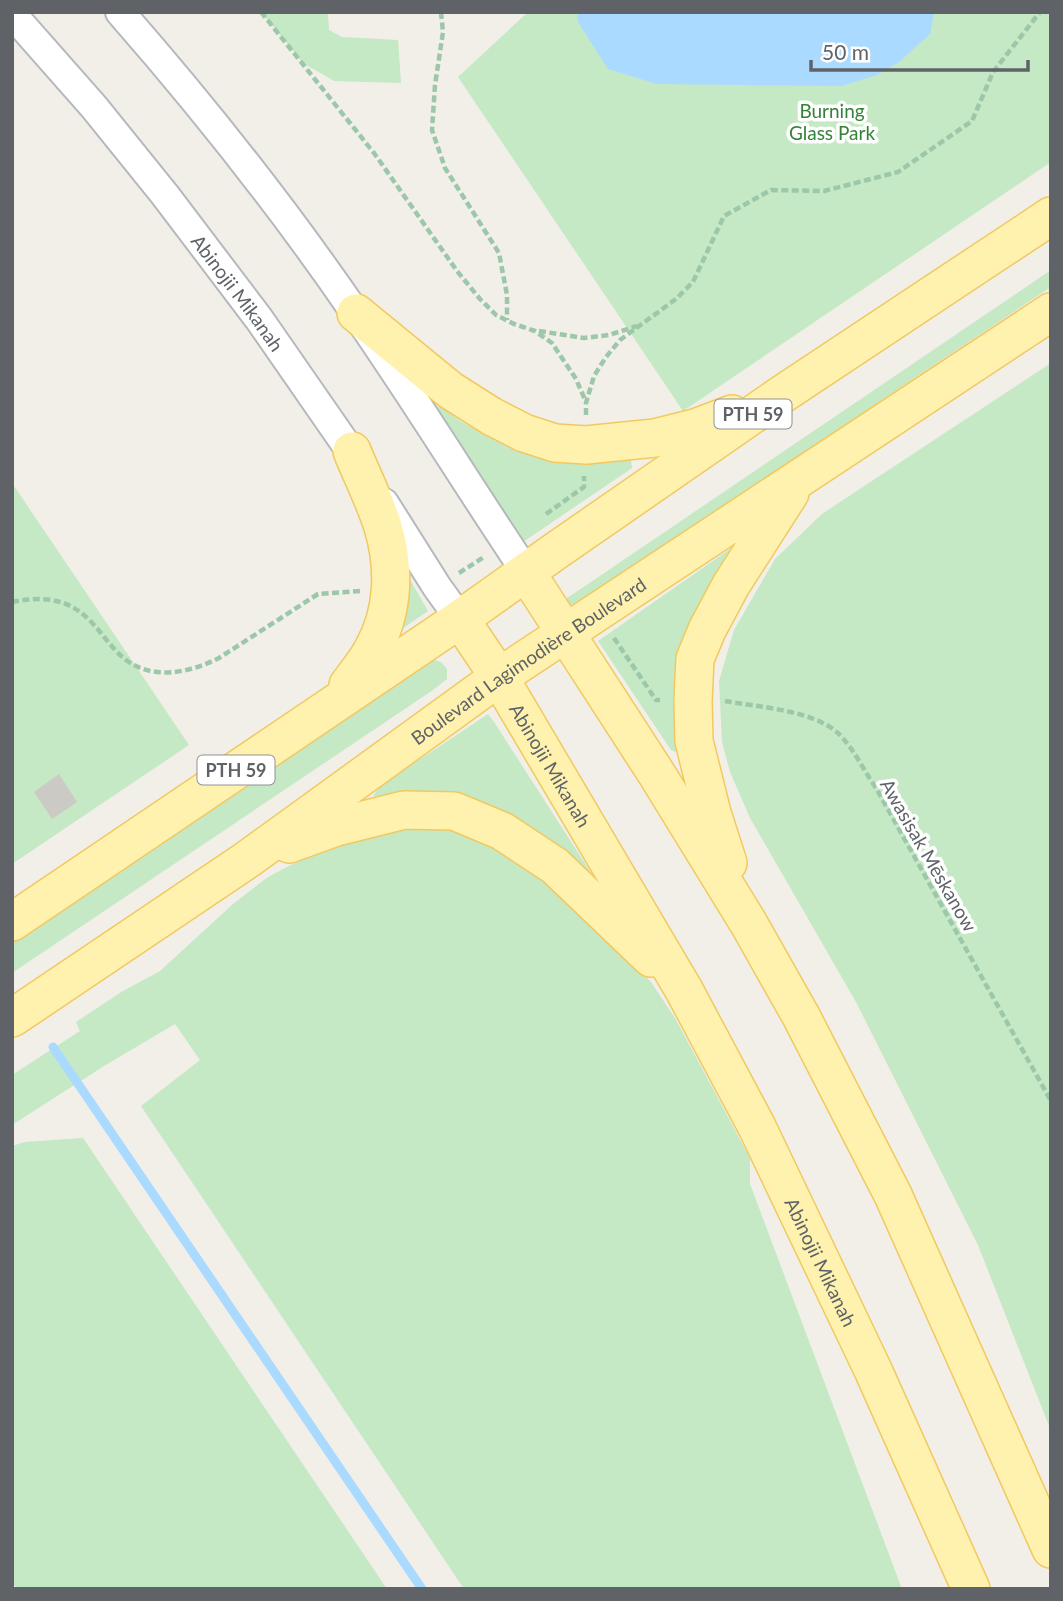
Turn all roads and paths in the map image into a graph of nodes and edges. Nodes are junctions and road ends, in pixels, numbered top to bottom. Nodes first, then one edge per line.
1 (120, 12) edge
2 (261, 12) edge
3 (441, 12) edge
4 (1040, 12) edge
5 (12, 14) edge
6 (1051, 216) edge
7 (1051, 312) edge
8 (356, 313) junction
9 (507, 320) junction
10 (641, 325) junction
11 (535, 331) junction
12 (781, 395) junction
13 (586, 403) junction
14 (586, 445) junction
15 (352, 451) junction
16 (798, 480) junction
17 (506, 542) junction
18 (526, 572) junction
19 (437, 587) junction
20 (390, 593) junction
21 (12, 602) edge
22 (460, 619) junction
23 (566, 633) junction
24 (499, 677) junction
25 (722, 700) dead end
26 (336, 702) junction
27 (248, 859) junction
28 (12, 922) edge
29 (749, 924) junction
30 (684, 990) junction
31 (12, 1018) edge
32 (1051, 1101) edge
33 (1051, 1549) edge
34 (971, 1589) edge

1 - 8 street
2 - 9 path
3 - 9 path
4 - 10 path
5 - 15 street, Abinojii Mikanah
6 - 12 main road, PTH 59
7 - 16 main road, Boulevard Lagimodière Boulevard
8 - 14 main road
8 - 17 street
9 - 11 path
10 - 11 path
10 - 13 path
11 - 13 path
12 - 14 main road
12 - 18 main road, PTH 59
13 - 14 path
14 - 17 path
15 - 19 street, Abinojii Mikanah
15 - 20 main road
16 - 23 main road, Boulevard Lagimodière Boulevard
16 - 29 main road
17 - 18 street
17 - 19 path
18 - 22 main road, PTH 59
18 - 23 main road
19 - 22 street, Abinojii Mikanah
20 - 21 path
20 - 26 main road
22 - 24 main road, Abinojii Mikanah
22 - 26 main road, PTH 59
23 - 24 main road, Boulevard Lagimodière Boulevard
23 - 29 main road
24 - 27 main road, Boulevard Lagimodière Boulevard
24 - 30 main road, Abinojii Mikanah
25 - 32 path, Awasisak Mēskanow
26 - 28 main road, PTH 59
27 - 30 main road
27 - 31 main road, Boulevard Lagimodière Boulevard
29 - 33 main road
30 - 34 main road, Abinojii Mikanah

